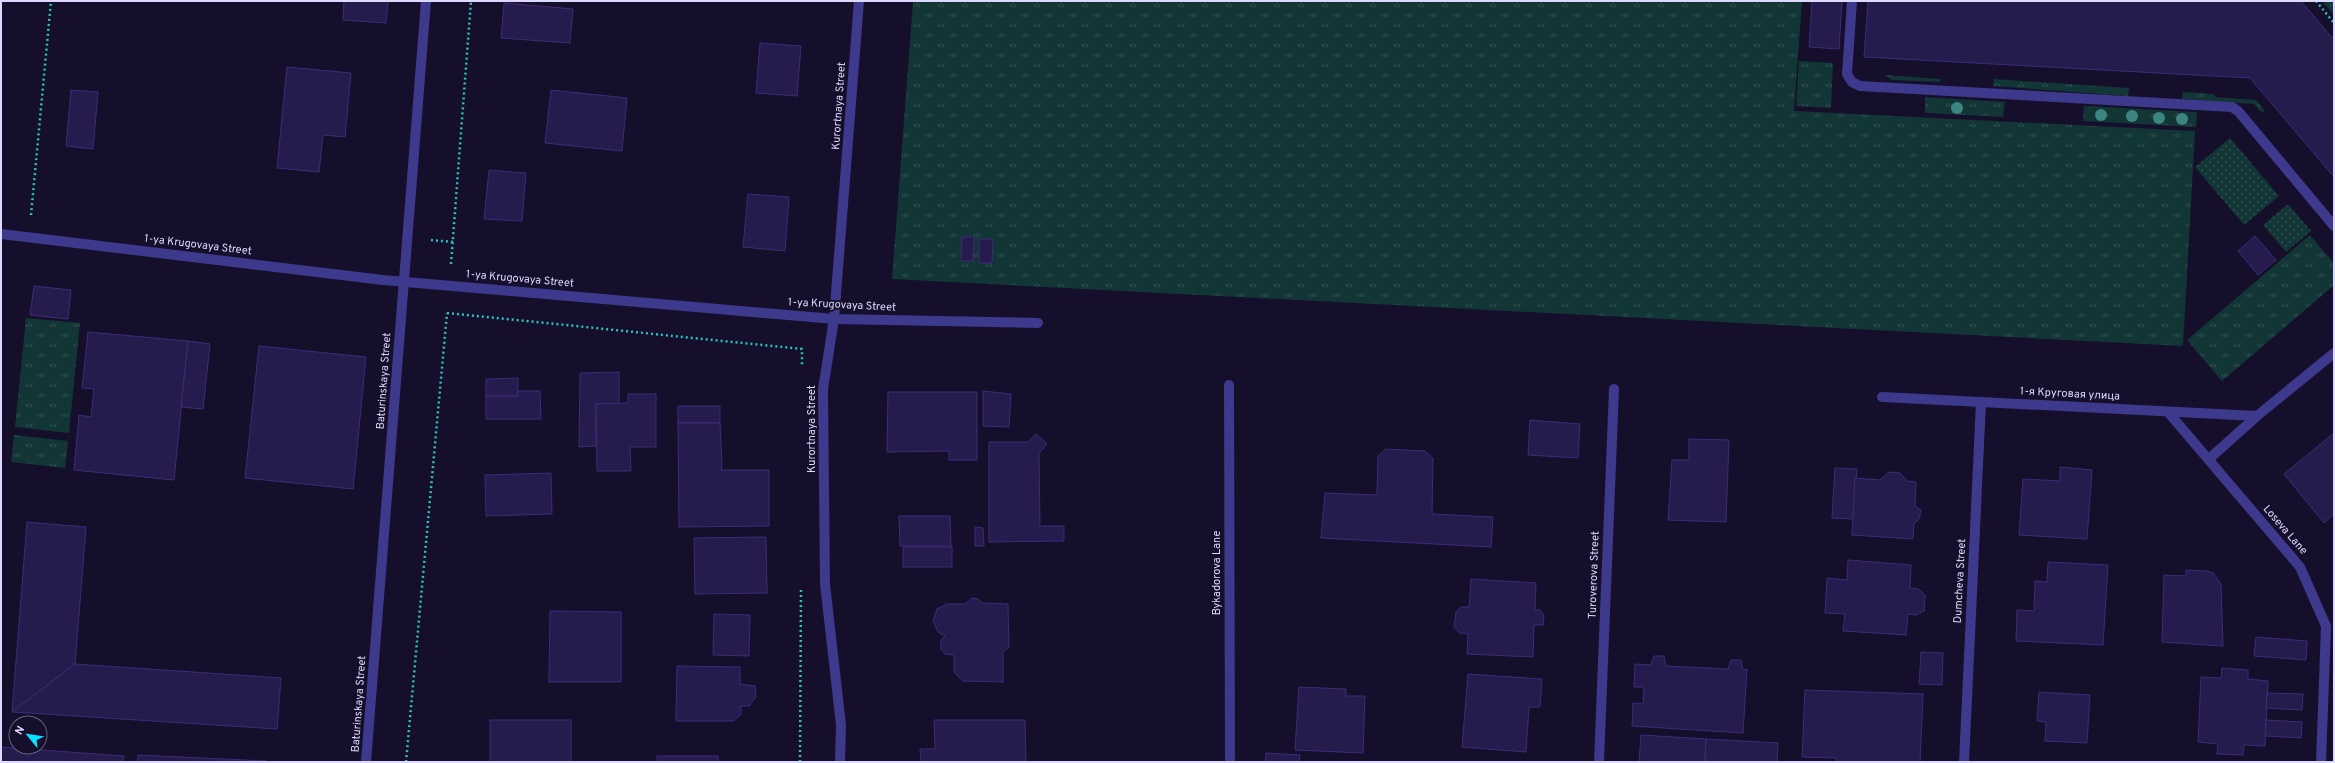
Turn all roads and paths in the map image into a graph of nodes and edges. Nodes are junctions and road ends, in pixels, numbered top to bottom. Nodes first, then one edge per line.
1 (51, 1) edge
2 (426, 1) edge
3 (471, 1) edge
4 (859, 1) edge
5 (1852, 1) edge
6 (2316, 1) edge
7 (2334, 23) edge
8 (2334, 226) edge
9 (1, 234) edge
10 (28, 237) junction
11 (404, 282) junction
12 (450, 285) junction
13 (447, 313) junction
14 (834, 319) junction
15 (1038, 323) dead end
16 (2334, 353) edge
17 (802, 373) dead end
18 (1229, 384) dead end
19 (1614, 388) dead end
20 (1882, 397) dead end
21 (1981, 402) junction
22 (2168, 412) junction
23 (2257, 416) junction
24 (2209, 459) junction
25 (801, 587) dead end
26 (366, 762) edge
27 (406, 762) edge
28 (800, 762) edge
29 (840, 762) edge
30 (1230, 762) edge
31 (1599, 762) edge
32 (1964, 762) edge
33 (2321, 762) edge

1 - 10 path
2 - 11 street, Baturinskaya Street
3 - 12 path
4 - 14 street, Kurortnaya Street
5 - 8 street
6 - 7 path
9 - 10 street, 1-ya Krugovaya Street
10 - 11 street, 1-ya Krugovaya Street
11 - 12 street, 1-ya Krugovaya Street
11 - 26 street, Baturinskaya Street
12 - 13 path
12 - 14 street, 1-ya Krugovaya Street
13 - 17 path
13 - 27 path
14 - 15 street, 1-ya Krugovaya Street
14 - 29 street, Kurortnaya Street
16 - 23 street
18 - 30 street, Bykadorova Lane
19 - 31 street, Turoverova Street
20 - 21 street, 1-я Круговая улица
21 - 22 street, 1-я Круговая улица
21 - 32 street, Dumcheva Street
22 - 23 street, 1-я Круговая улица
22 - 24 street, Loseva Lane
23 - 24 street
24 - 33 street, Loseva Lane
25 - 28 path

